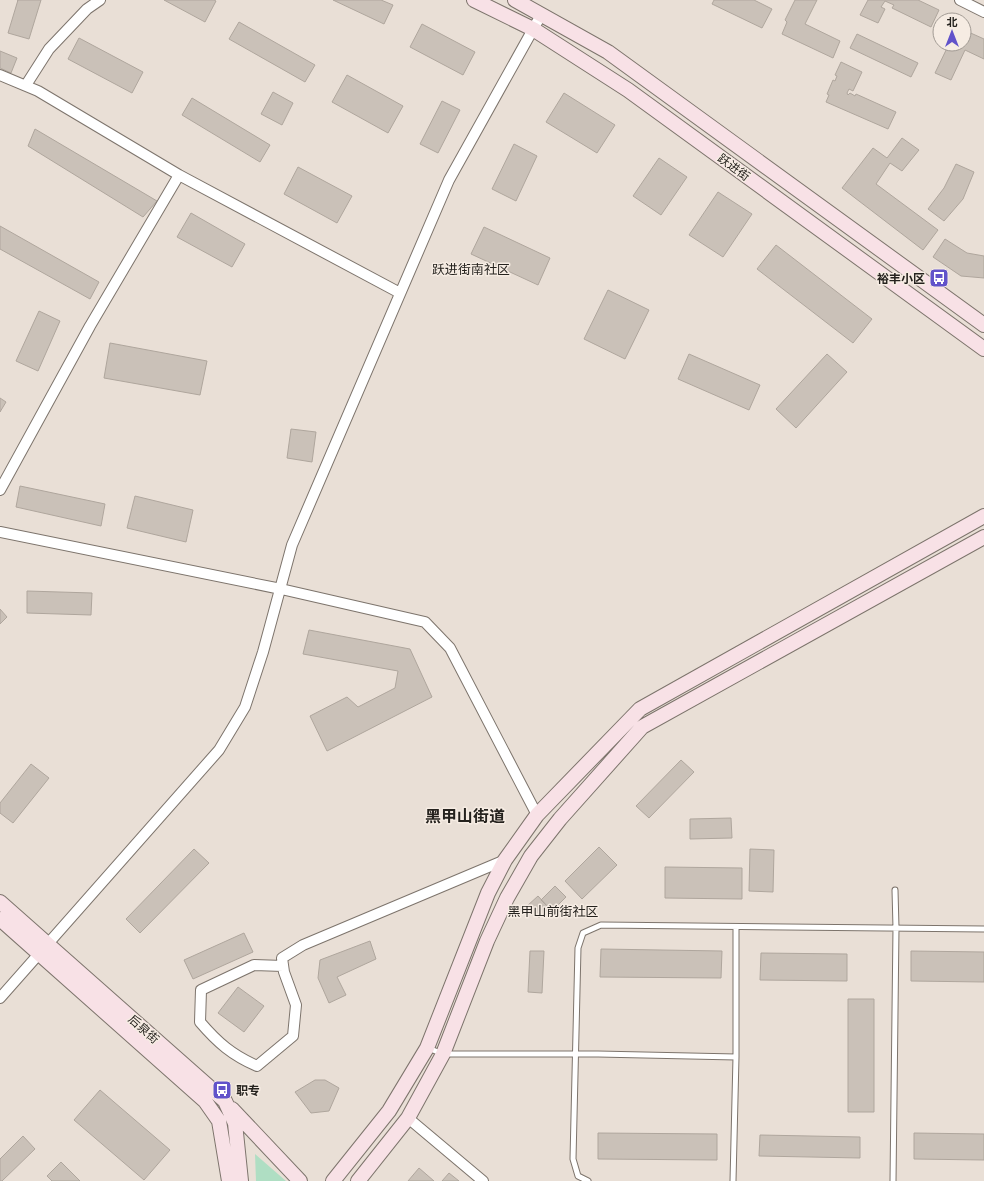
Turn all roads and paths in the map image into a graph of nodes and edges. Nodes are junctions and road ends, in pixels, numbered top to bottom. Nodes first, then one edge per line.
1 (99, 0) edge
2 (474, 0) edge
3 (515, 0) edge
4 (960, 0) edge
5 (984, 12) edge
6 (541, 15) junction
7 (533, 29) junction
8 (0, 76) edge
9 (26, 85) junction
10 (179, 175) junction
11 (400, 293) junction
12 (984, 325) edge
13 (984, 348) edge
14 (0, 490) edge
15 (984, 516) edge
16 (0, 532) edge
17 (984, 537) edge
18 (281, 589) junction
19 (537, 815) junction
20 (505, 860) junction
21 (895, 890) dead end
22 (0, 902) edge
23 (0, 919) edge
24 (736, 927) junction
25 (896, 928) junction
26 (984, 929) edge
27 (44, 949) junction
28 (283, 966) junction
29 (0, 998) edge
30 (427, 1048) junction
31 (443, 1054) junction
32 (576, 1054) junction
33 (736, 1057) junction
34 (225, 1101) junction
35 (408, 1118) junction
36 (229, 1181) edge
37 (241, 1181) edge
38 (300, 1181) edge
39 (333, 1181) edge
40 (358, 1181) edge
41 (484, 1181) edge
42 (588, 1181) edge
43 (733, 1181) edge
44 (894, 1181) edge

1 - 9 street
2 - 7 street, 跃进街
3 - 6 street, 跃进街
4 - 5 street
6 - 7 street
6 - 12 street, 跃进街
7 - 11 street
7 - 13 street, 跃进街
8 - 9 street
9 - 10 street
10 - 11 street
10 - 14 street
11 - 18 street
15 - 19 street
16 - 18 street
17 - 31 street
18 - 19 street
18 - 27 street
19 - 20 street
20 - 28 street
20 - 30 street
21 - 25 lane
22 - 27 street, 后泉街
23 - 27 street, 后泉街
24 - 25 lane
24 - 32 lane
24 - 33 lane
25 - 26 lane
25 - 44 lane
27 - 29 street
27 - 34 street, 后泉街
27 - 36 street, 后泉街
28 - 28 street
30 - 31 lane
30 - 39 street
31 - 32 lane
31 - 35 street
32 - 33 lane
32 - 42 lane
33 - 43 lane
34 - 37 street, 后泉街
34 - 38 street
35 - 40 street
35 - 41 street

